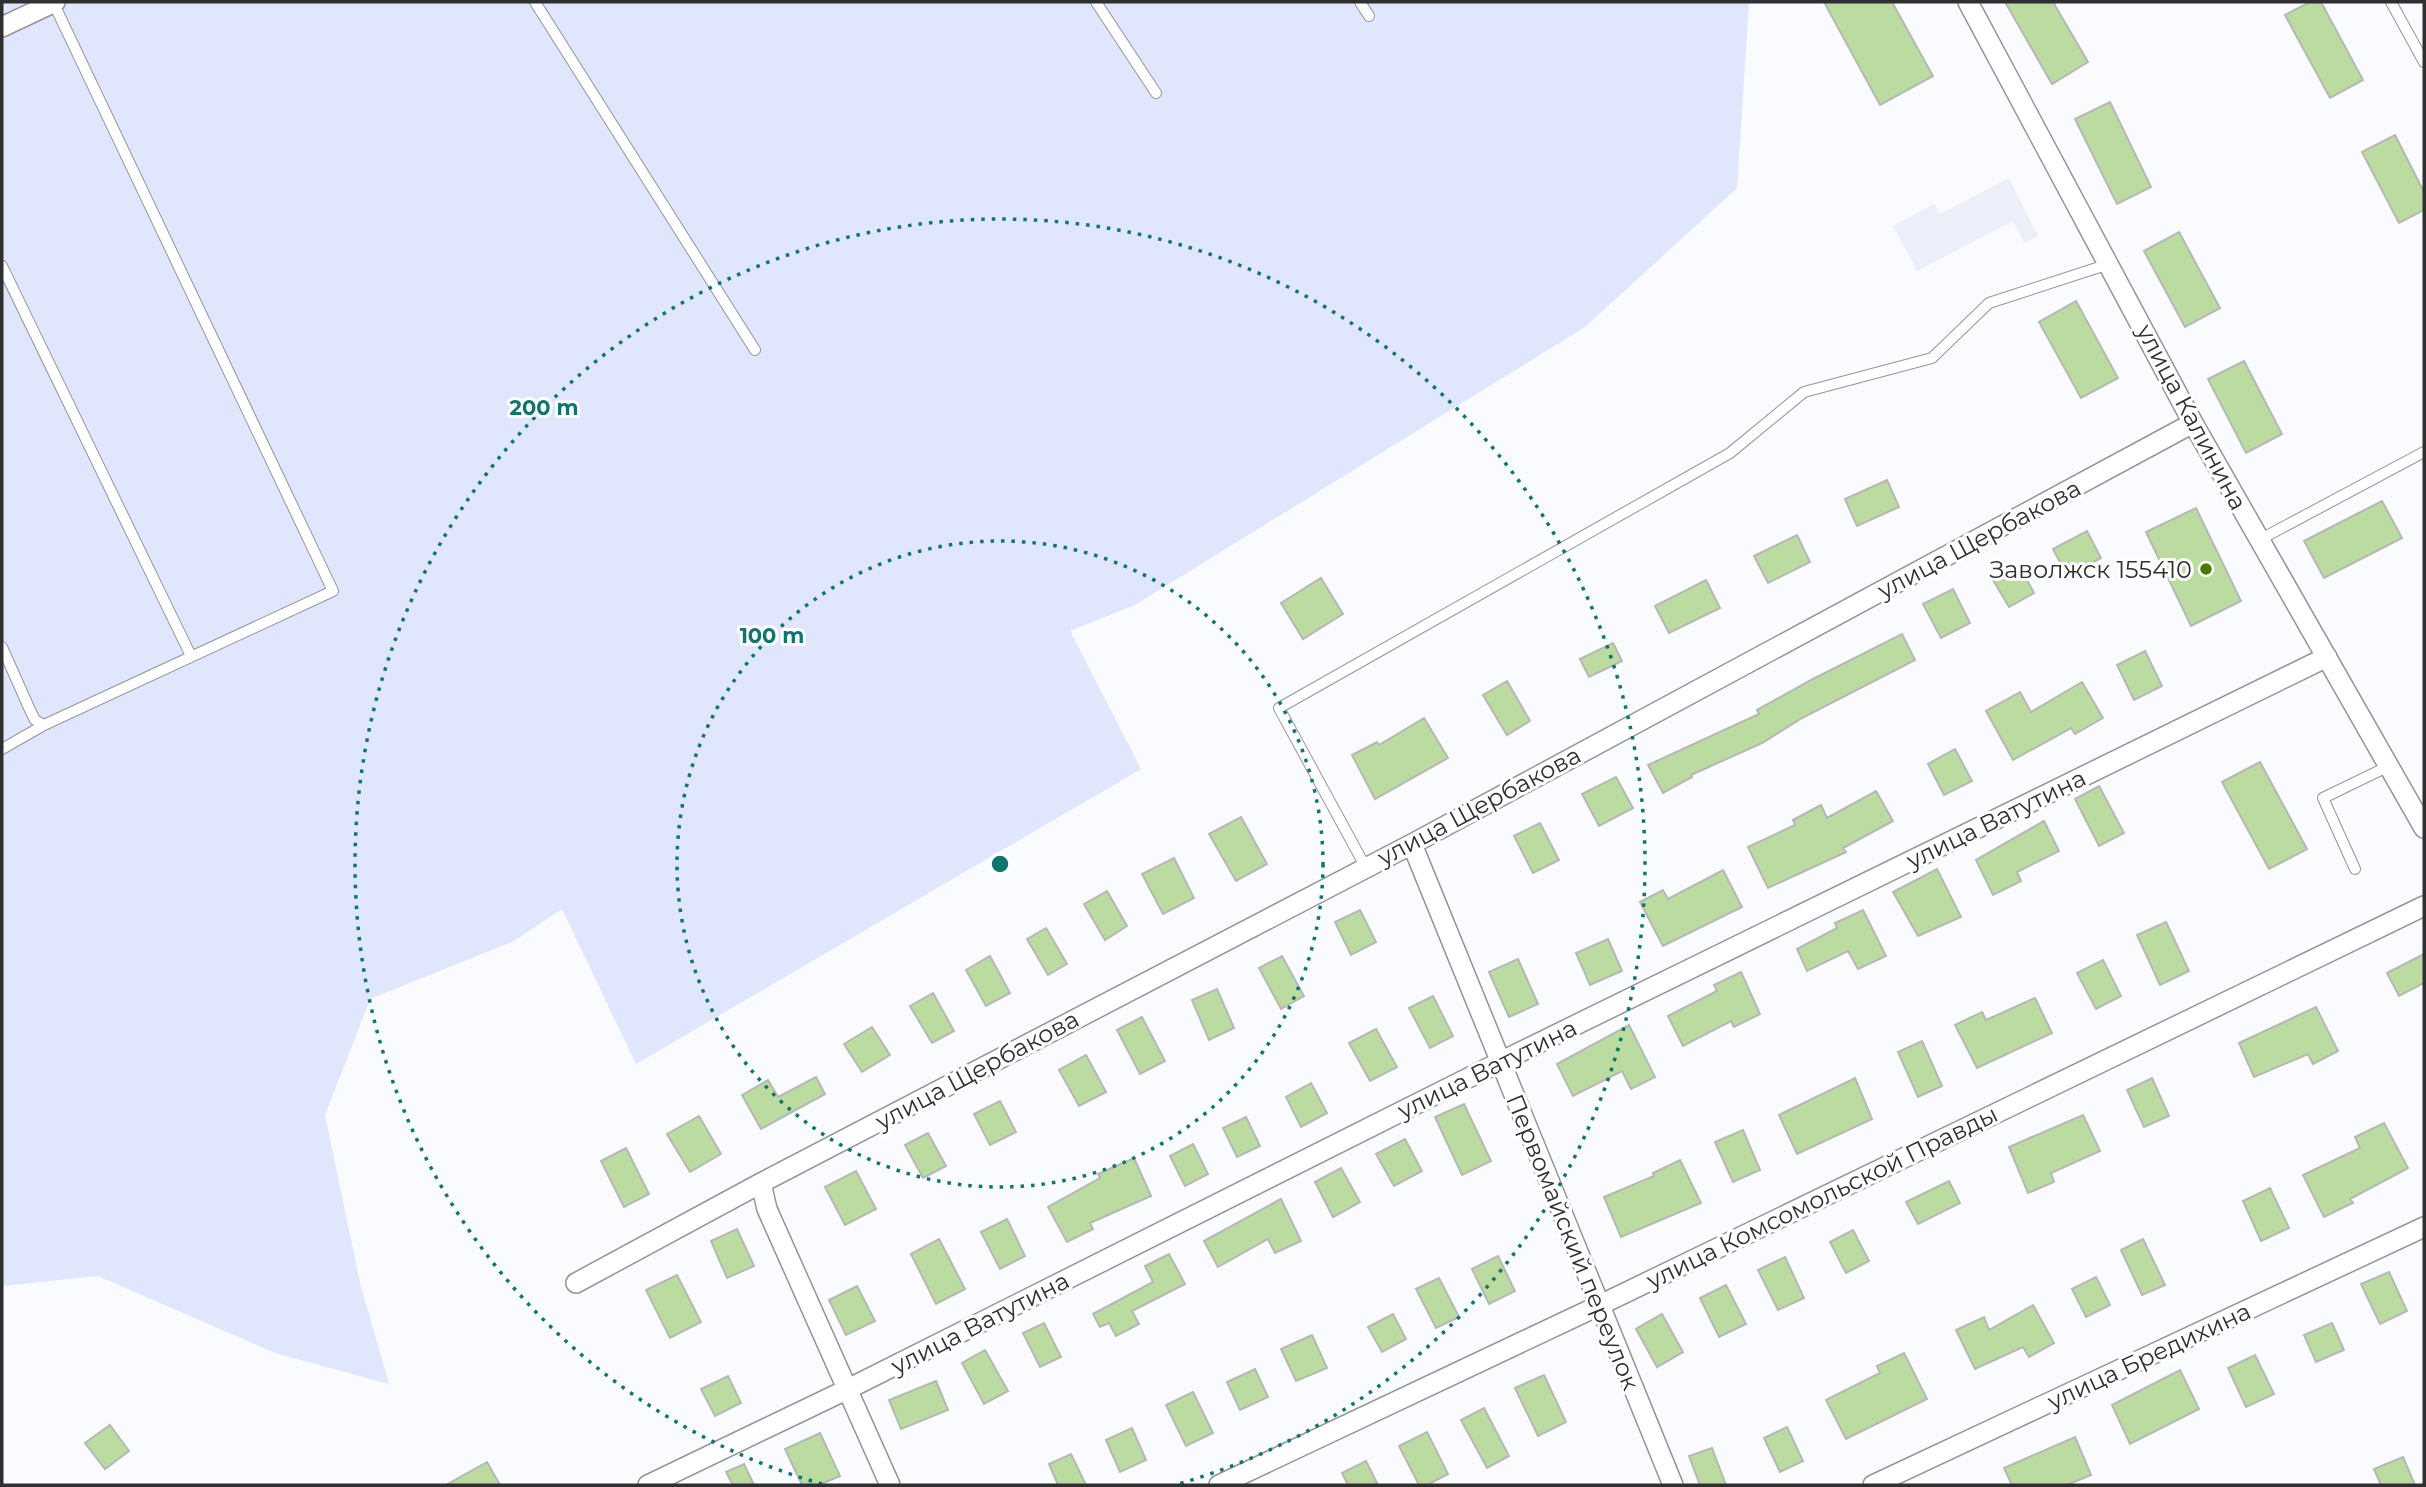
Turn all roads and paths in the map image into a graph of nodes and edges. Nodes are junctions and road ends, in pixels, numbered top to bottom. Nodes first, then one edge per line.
1 (54, 2) edge
2 (535, 2) edge
3 (1096, 2) edge
4 (1360, 2) edge
5 (1968, 2) edge
6 (2391, 2) edge
7 (1369, 16) dead end
8 (2, 27) edge
9 (2424, 62) edge
10 (1156, 93) dead end
11 (2109, 264) junction
12 (2, 266) edge
13 (755, 350) dead end
14 (2193, 423) junction
15 (2424, 452) edge
16 (2259, 540) junction
17 (2, 647) edge
18 (191, 656) junction
19 (2327, 656) junction
20 (44, 725) junction
21 (2, 749) edge
22 (2389, 766) junction
23 (2424, 828) edge
24 (1412, 844) junction
25 (1366, 866) junction
26 (2355, 869) dead end
27 (2424, 906) edge
28 (1500, 1062) junction
29 (761, 1183) junction
30 (2424, 1227) edge
31 (576, 1283) dead end
32 (1598, 1306) junction
33 (848, 1389) junction
34 (648, 1485) edge
35 (890, 1485) edge
36 (1219, 1485) edge
37 (1672, 1485) edge
38 (1873, 1485) edge

1 - 8 street
1 - 18 lane
2 - 13 lane
3 - 10 lane
4 - 7 lane
5 - 11 street, улица Калинина
6 - 9 lane
11 - 14 street, улица Калинина
11 - 25 lane
12 - 18 lane
14 - 16 street, улица Калинина
14 - 24 street, улица Щербакова
15 - 16 lane
16 - 19 street, улица Калинина
17 - 20 lane
18 - 20 lane
19 - 22 street, улица Калинина
19 - 28 street, улица Ватутина
20 - 21 lane
22 - 23 street, улица Калинина
22 - 26 lane
24 - 25 street, улица Щербакова
24 - 28 street, Первомайский переулок
25 - 29 street, улица Щербакова
27 - 32 street, улица Комсомольской Правды
28 - 32 street, Первомайский переулок
28 - 33 street, улица Ватутина
29 - 31 street, улица Щербакова
29 - 33 street
30 - 38 street, улица Бредихина
32 - 36 street, улица Комсомольской Правды
32 - 37 street, Первомайский переулок
33 - 34 street, улица Ватутина
33 - 35 street

